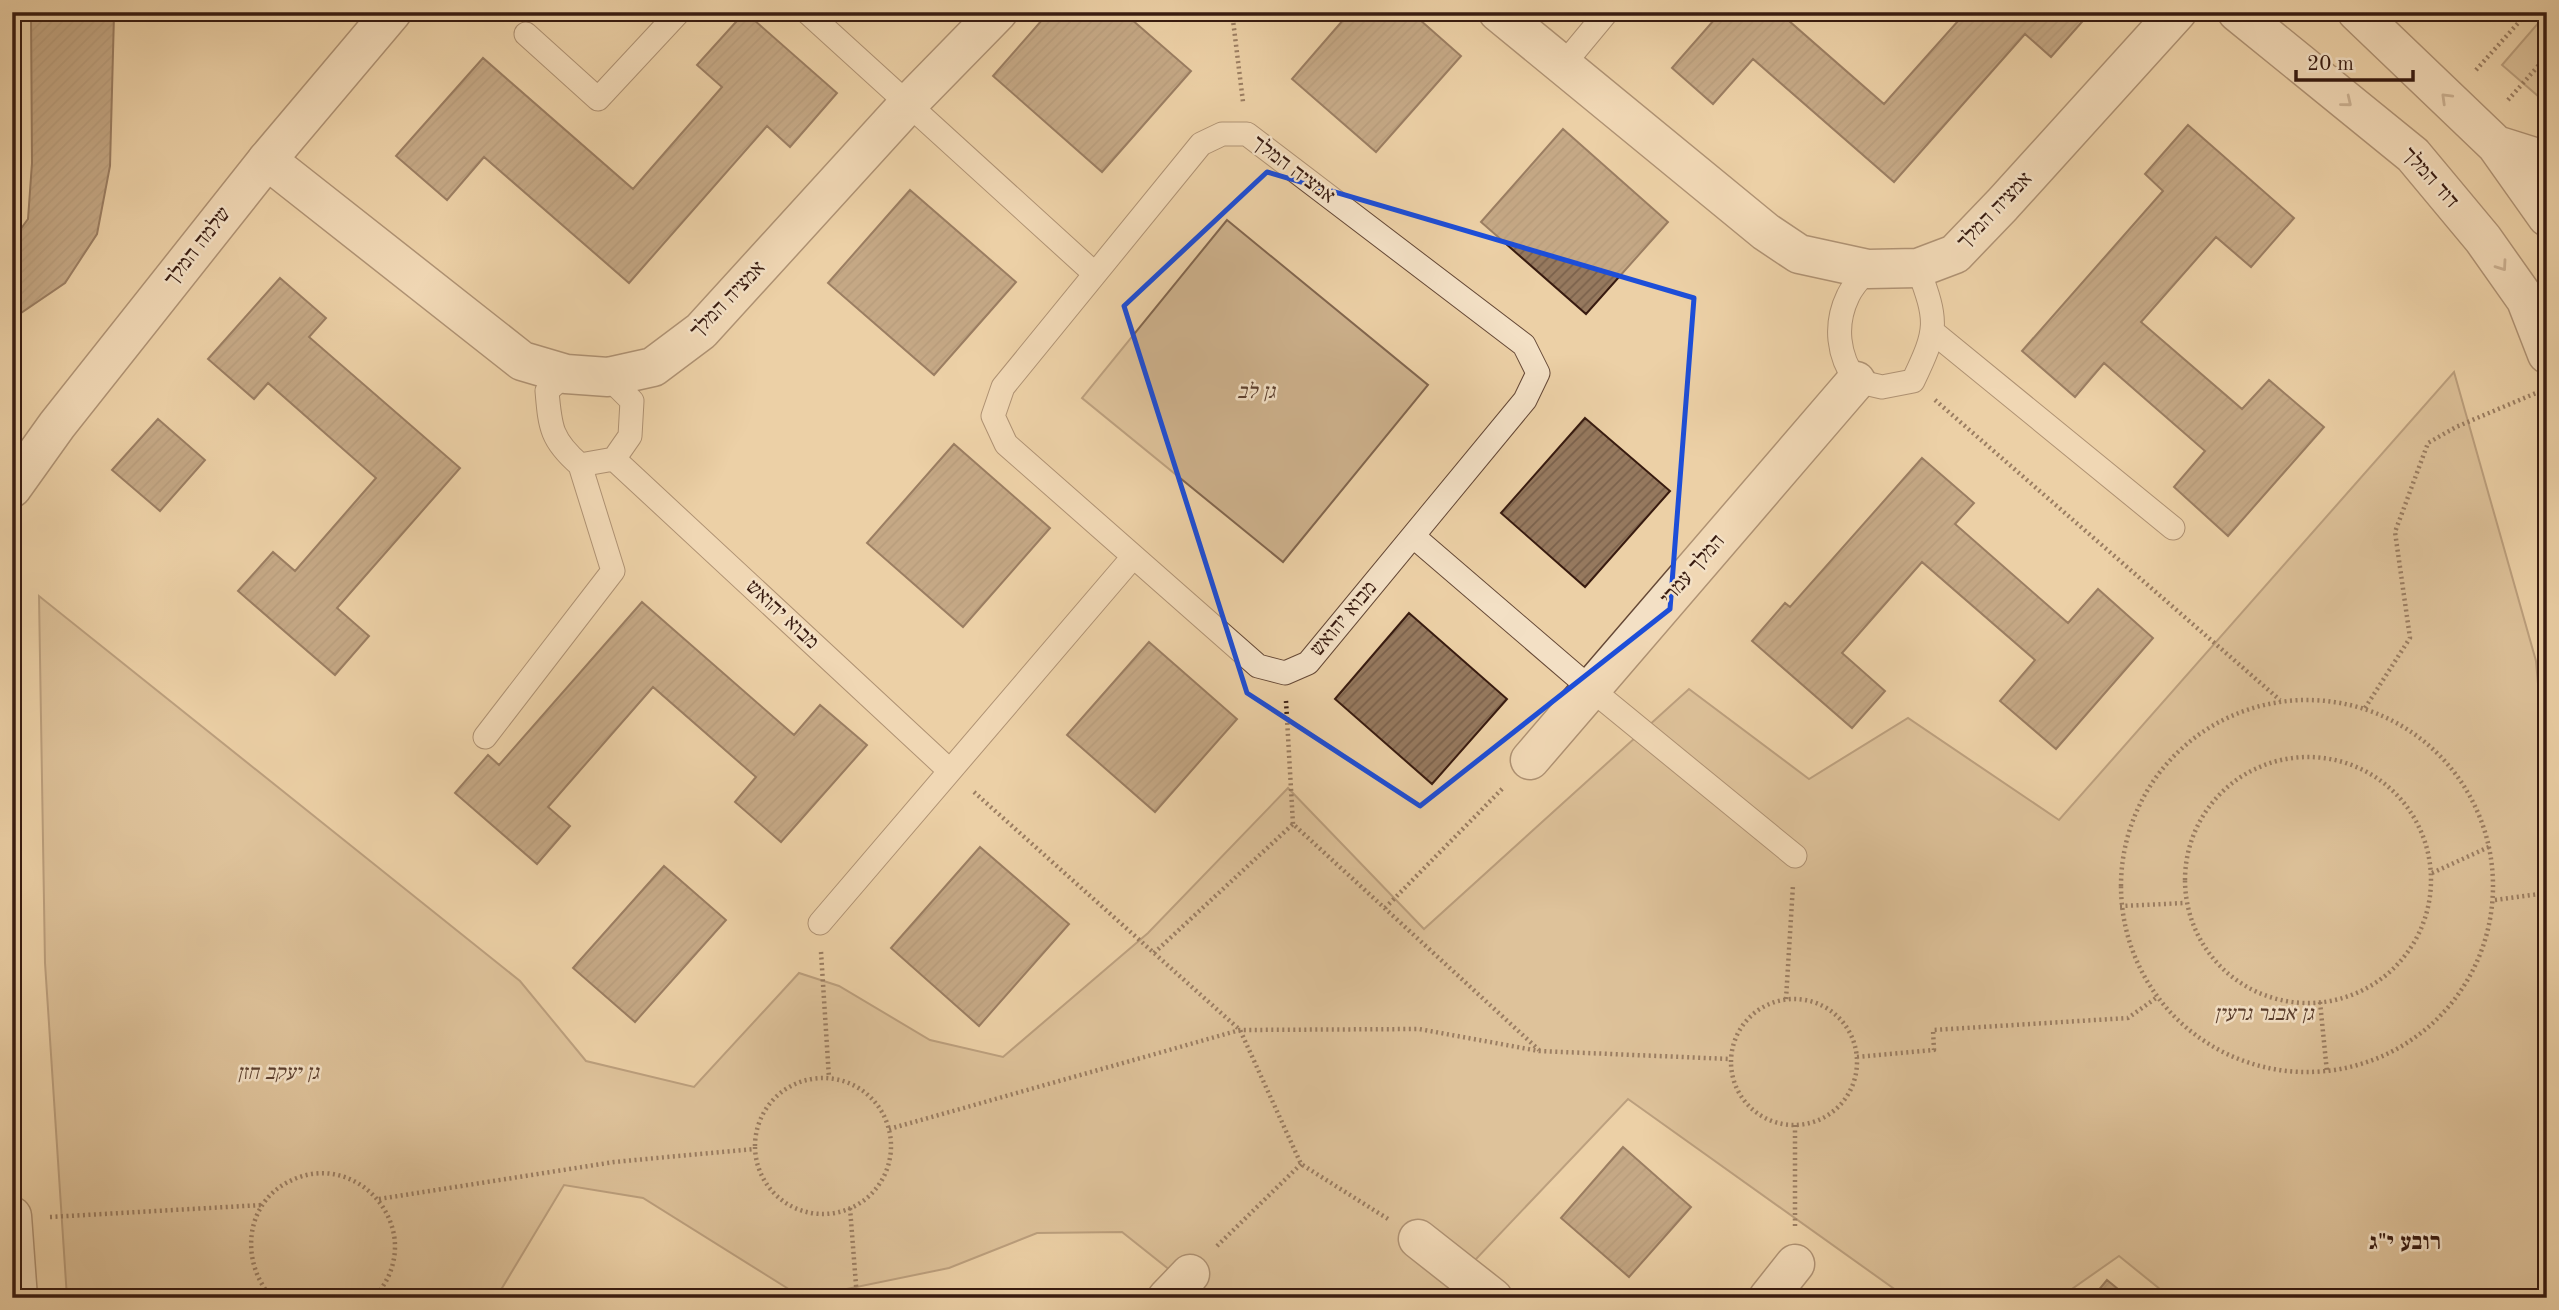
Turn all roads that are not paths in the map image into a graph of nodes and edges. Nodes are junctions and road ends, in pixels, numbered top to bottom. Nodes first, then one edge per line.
1 (392, 12) edge
2 (679, 12) edge
3 (807, 12) edge
4 (998, 12) edge
5 (1497, 12) edge
6 (1607, 12) edge
7 (2177, 12) edge
8 (2237, 12) edge
9 (2357, 12) edge
10 (526, 34) dead end
11 (1563, 65) junction
12 (908, 104) junction
13 (2496, 145) junction
14 (267, 160) junction
15 (2547, 161) edge
16 (2547, 217) edge
17 (1919, 268) junction
18 (1868, 269) junction
19 (1095, 274) junction
20 (2540, 289) edge
21 (1933, 332) junction
22 (2547, 354) edge
23 (566, 374) junction
24 (608, 377) junction
25 (1856, 381) junction
26 (614, 459) junction
27 (580, 465) junction
28 (12, 488) edge
29 (2173, 528) dead end
30 (1412, 536) junction
31 (1133, 556) junction
32 (1591, 689) junction
33 (485, 737) dead end
34 (1530, 760) road end
35 (950, 771) junction
36 (1795, 856) road end
37 (820, 923) road end
38 (12, 1218) edge
39 (1418, 1239) road end
40 (1795, 1264) road end
41 (18, 1298) edge
42 (1493, 1298) edge
43 (1768, 1298) edge

1 - 14 street, שלמה המלך
2 - 10 lane
3 - 12 lane
4 - 12 street, אמציה המלך
5 - 11 street, אמציה המלך
6 - 11 lane
7 - 17 street, אמציה המלך
8 -> 20 street, דוד המלך
13 -> 9 street
11 - 18 street, אמציה המלך
12 - 19 lane
12 - 24 street, אמציה המלך
13 - 15 street
13 - 16 street
14 - 23 street, אמציה המלך
14 - 28 street, שלמה המלך
17 - 18 street, אמציה המלך
17 - 21 lane
18 - 25 lane
19 - 30 lane, אמציה המלך
19 - 31 lane
20 - 22 street, דוד המלך
21 - 25 lane
21 - 29 lane
23 - 24 street, אמציה המלך
23 - 27 lane
24 - 26 lane
25 - 32 street, המלך עמרי
26 - 27 lane
26 - 35 lane, מבוא יהואש
27 - 33 lane
30 - 31 lane, מבוא יהואש
30 - 32 lane
31 - 35 lane
32 - 34 street, המלך עמרי
32 - 36 lane
35 - 37 lane
38 - 41 street
39 - 42 street
40 - 43 street

